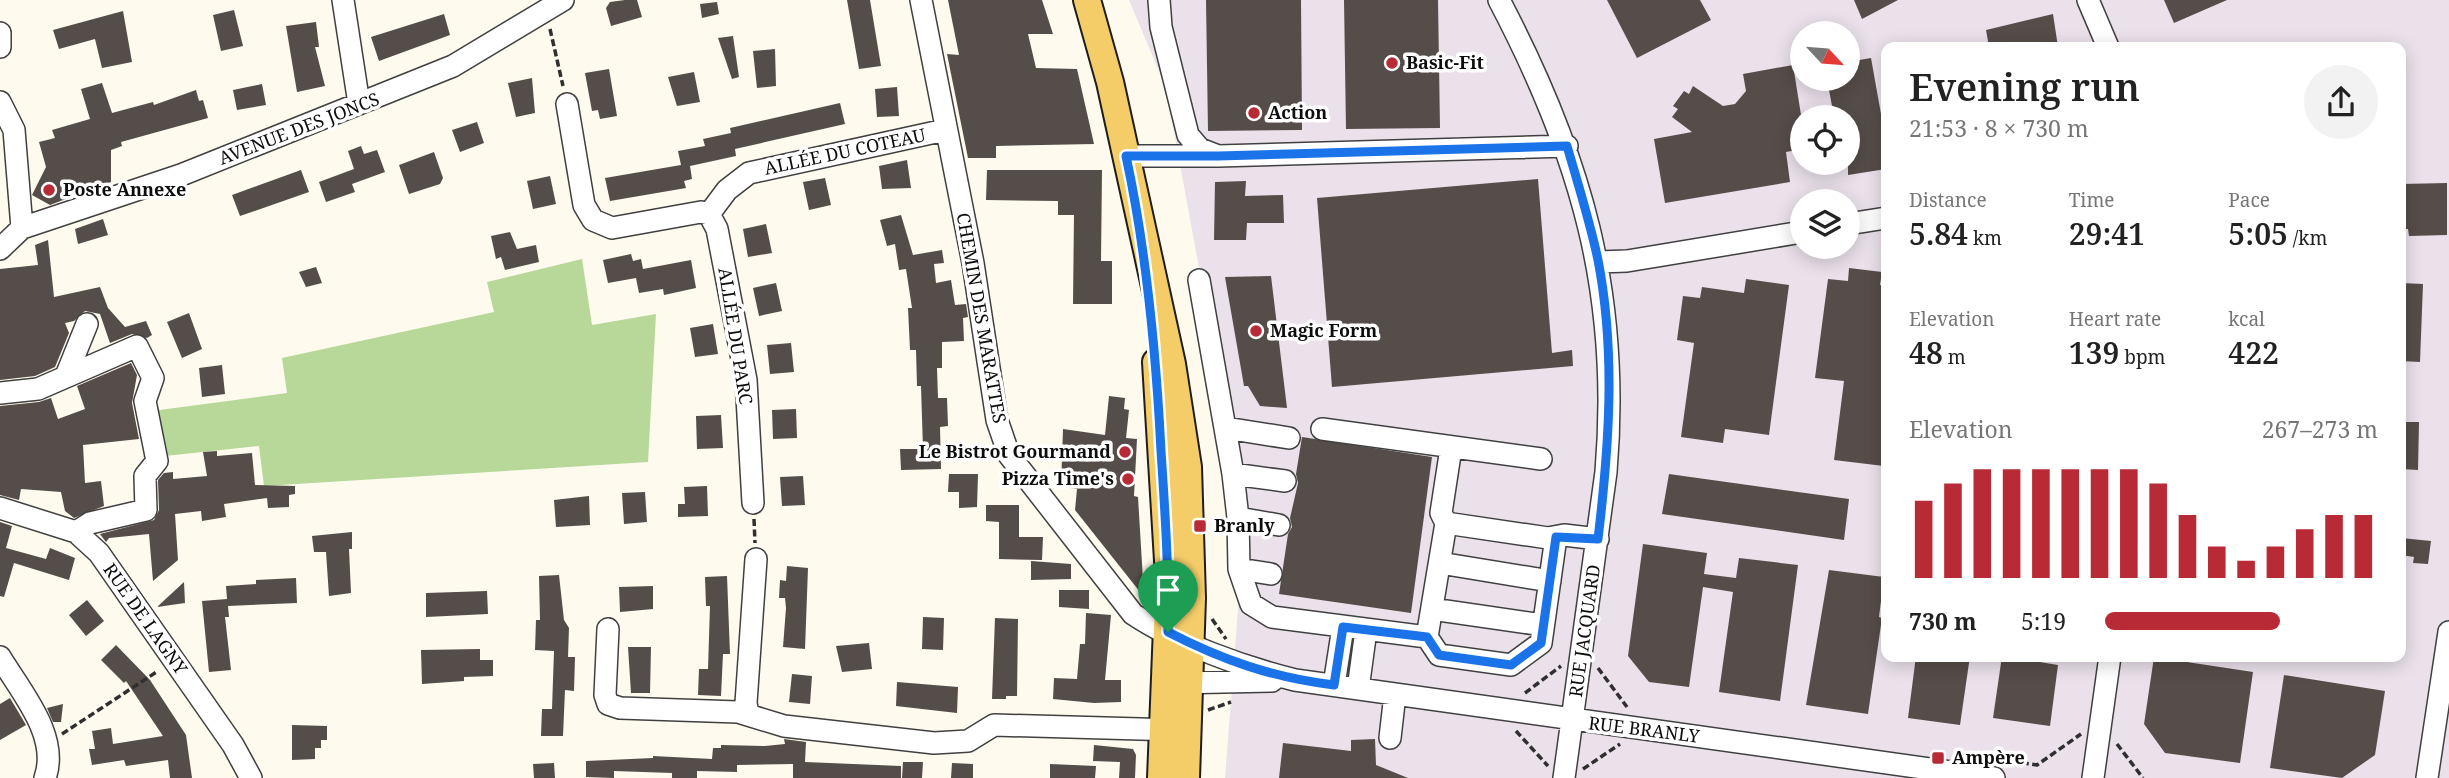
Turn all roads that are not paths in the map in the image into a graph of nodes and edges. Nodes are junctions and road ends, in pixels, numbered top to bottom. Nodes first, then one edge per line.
1 (343, 0) edge
2 (921, 0) edge
3 (1087, 0) edge
4 (1159, 0) edge
5 (1499, 0) edge
6 (2088, 0) edge
7 (555, 6) edge
8 (0, 33) edge
9 (2106, 42) edge
10 (0, 47) edge
11 (0, 102) edge
12 (359, 104) junction
13 (567, 104) road end
14 (945, 130) junction
15 (1567, 146) junction
16 (1126, 156) junction
17 (1218, 156) junction
18 (709, 214) junction
19 (1881, 219) edge
20 (1140, 221) junction
21 (1860, 222) edge
22 (22, 228) junction
23 (1790, 234) edge
24 (0, 249) edge
25 (1598, 262) junction
26 (1199, 280) dead end
27 (87, 324) dead end
28 (66, 376) junction
29 (0, 393) edge
30 (1226, 428) junction
31 (1322, 429) dead end
32 (1289, 438) dead end
33 (1451, 448) junction
34 (1541, 459) dead end
35 (1233, 474) junction
36 (1285, 481) dead end
37 (753, 503) road end
38 (0, 508) edge
39 (1238, 518) junction
40 (1447, 523) junction
41 (1279, 525) dead end
42 (76, 532) junction
43 (1556, 537) junction
44 (1598, 539) junction
45 (756, 559) road end
46 (1440, 563) junction
47 (1239, 569) junction
48 (1271, 574) dead end
49 (1549, 581) junction
50 (1432, 609) junction
51 (1543, 625) junction
52 (1343, 627) junction
53 (608, 629) dead end
54 (1366, 629) junction
55 (1168, 632) junction
56 (2449, 632) edge
57 (1427, 637) junction
58 (1192, 644) junction
59 (0, 657) edge
60 (2109, 662) edge
61 (1296, 680) junction
62 (1178, 683) junction
63 (1334, 685) junction
64 (1358, 689) junction
65 (1395, 694) junction
66 (748, 714) junction
67 (1189, 721) junction
68 (1572, 721) junction
69 (1162, 730) junction
70 (1390, 738) dead end
71 (1995, 769) edge
72 (1564, 773) edge
73 (45, 778) edge
74 (251, 778) edge
75 (1161, 778) edge
76 (1186, 778) edge
77 (2093, 778) edge
78 (2429, 778) edge

1 - 12 street
2 - 14 street, CHEMIN DES MARATTES
3 - 16 main road
4 - 17 street
5 - 15 street, RUE JACQUARD
6 - 9 street
7 - 12 street, AVENUE DES JONCS
8 - 10 street
11 - 22 street
12 - 22 street, AVENUE DES JONCS
13 - 18 street
14 - 18 street, ALLÉE DU COTEAU
14 - 55 street, CHEMIN DES MARATTES
15 - 17 street
15 - 25 street, RUE JACQUARD
16 - 17 street
16 - 20 main road
18 - 37 street, ALLÉE DU PARC
19 - 21 street
20 - 55 main road
20 - 58 main road
22 - 24 street
23 - 25 street
25 - 44 street, RUE JACQUARD
26 - 30 street
27 - 28 street
28 - 29 street
28 - 42 street
30 - 32 street
30 - 35 street
31 - 33 street
33 - 34 street
33 - 40 street
35 - 36 street
35 - 39 street
38 - 42 street, RUE DE LAGNY
39 - 41 street
39 - 47 street
40 - 43 street
40 - 46 street
42 - 74 street, RUE DE LAGNY
43 - 44 street
43 - 49 street
44 - 68 street, RUE JACQUARD
45 - 66 street
46 - 49 street
46 - 50 street
47 - 48 street
47 - 52 street
49 - 51 street
50 - 51 street
50 - 57 street
51 - 57 street
52 - 54 street
52 - 63 street
53 - 66 street
54 - 57 street
54 - 64 street
55 - 58 street, CHEMIN DES MARATTES
55 - 62 main road
56 - 78 street
58 - 61 street, RUE BRANLY
58 - 62 main road
59 - 73 street
60 - 77 street
61 - 62 street, RUE BRANLY
61 - 63 street, RUE BRANLY
62 - 67 main road
62 - 69 main road
63 - 64 street, RUE BRANLY
64 - 65 street, RUE BRANLY
65 - 68 street, RUE BRANLY
65 - 70 street
66 - 69 street
67 - 69 street
67 - 76 main road
68 - 71 street, RUE BRANLY
68 - 72 street, RUE JACQUARD
69 - 75 main road

